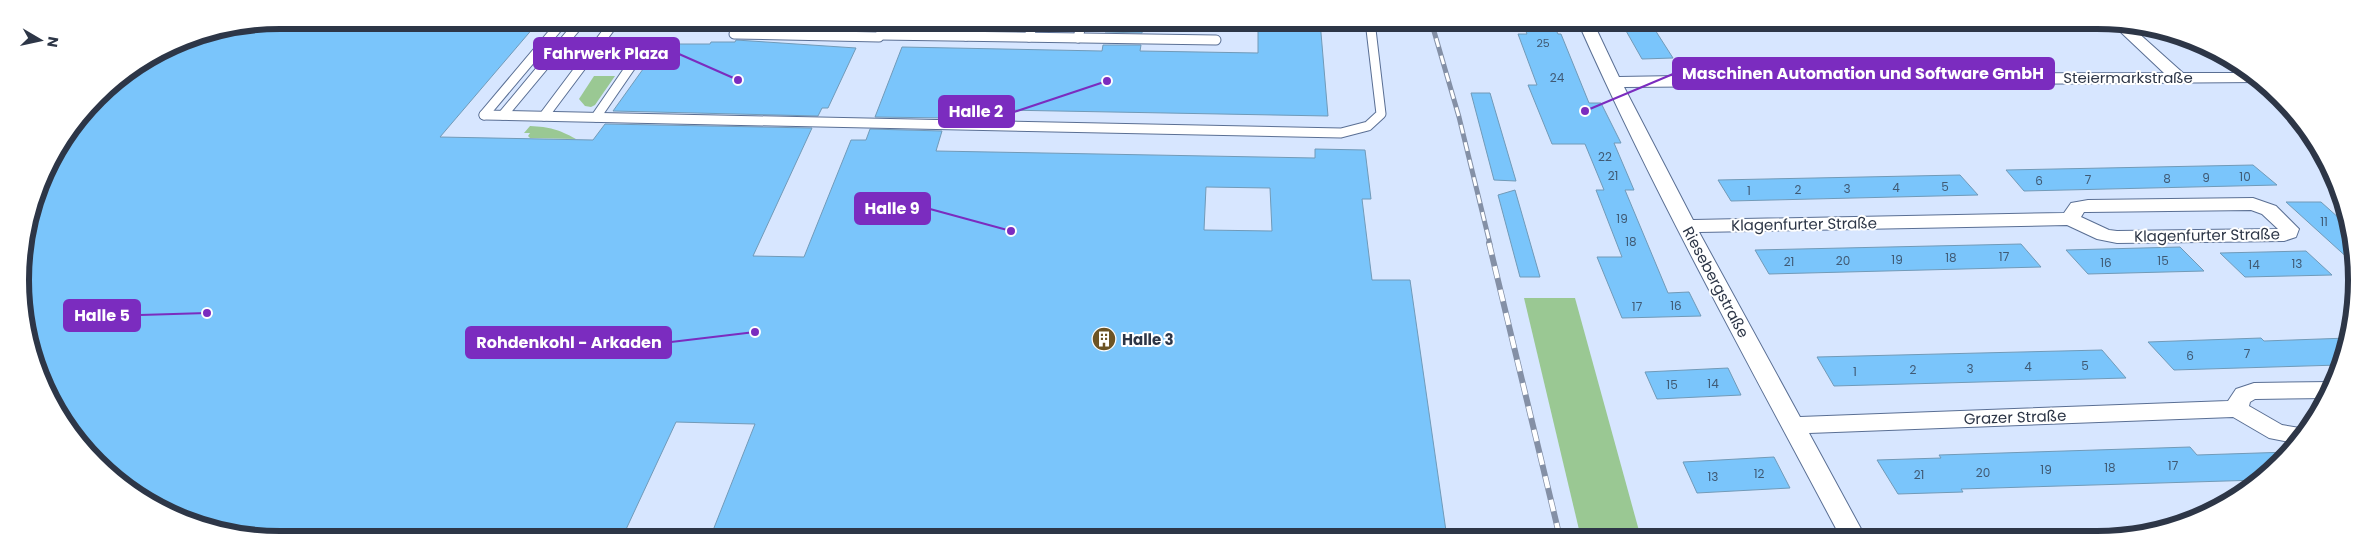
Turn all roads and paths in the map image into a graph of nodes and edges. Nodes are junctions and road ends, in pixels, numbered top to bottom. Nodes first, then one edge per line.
1 (556, 29) edge
2 (575, 29) edge
3 (609, 29) edge
4 (968, 29) edge
5 (1032, 29) edge
6 (1080, 29) edge
7 (1371, 29) edge
8 (1589, 29) edge
9 (2127, 31) edge
10 (734, 34) dead end
11 (966, 36) junction
12 (1029, 37) junction
13 (1078, 38) junction
14 (1216, 40) dead end
15 (640, 53) dead end
16 (2178, 76) junction
17 (2246, 78) edge
18 (1613, 82) junction
19 (503, 115) junction
20 (544, 116) junction
21 (596, 117) junction
22 (2070, 219) junction
23 (1687, 226) junction
24 (2322, 390) edge
25 (2237, 409) junction
26 (1793, 425) junction
27 (2295, 435) edge
28 (1850, 531) edge

1 - 19 lane
2 - 19 lane
3 - 20 lane
4 - 11 lane
5 - 12 lane
6 - 13 lane
7 - 21 lane
8 - 18 street, Riesebergstraße
9 - 16 street
10 - 11 lane
11 - 12 lane
12 - 13 lane
13 - 14 lane
15 - 21 lane
16 - 17 street, Steiermarkstraße
16 - 18 street, Steiermarkstraße
18 - 23 street, Riesebergstraße
19 - 20 lane
20 - 21 lane
22 - 22 street, Klagenfurter Straße
22 - 23 street, Klagenfurter Straße
23 - 26 street, Riesebergstraße
24 - 25 street
25 - 26 street, Grazer Straße
25 - 27 street
26 - 28 street, Riesebergstraße

